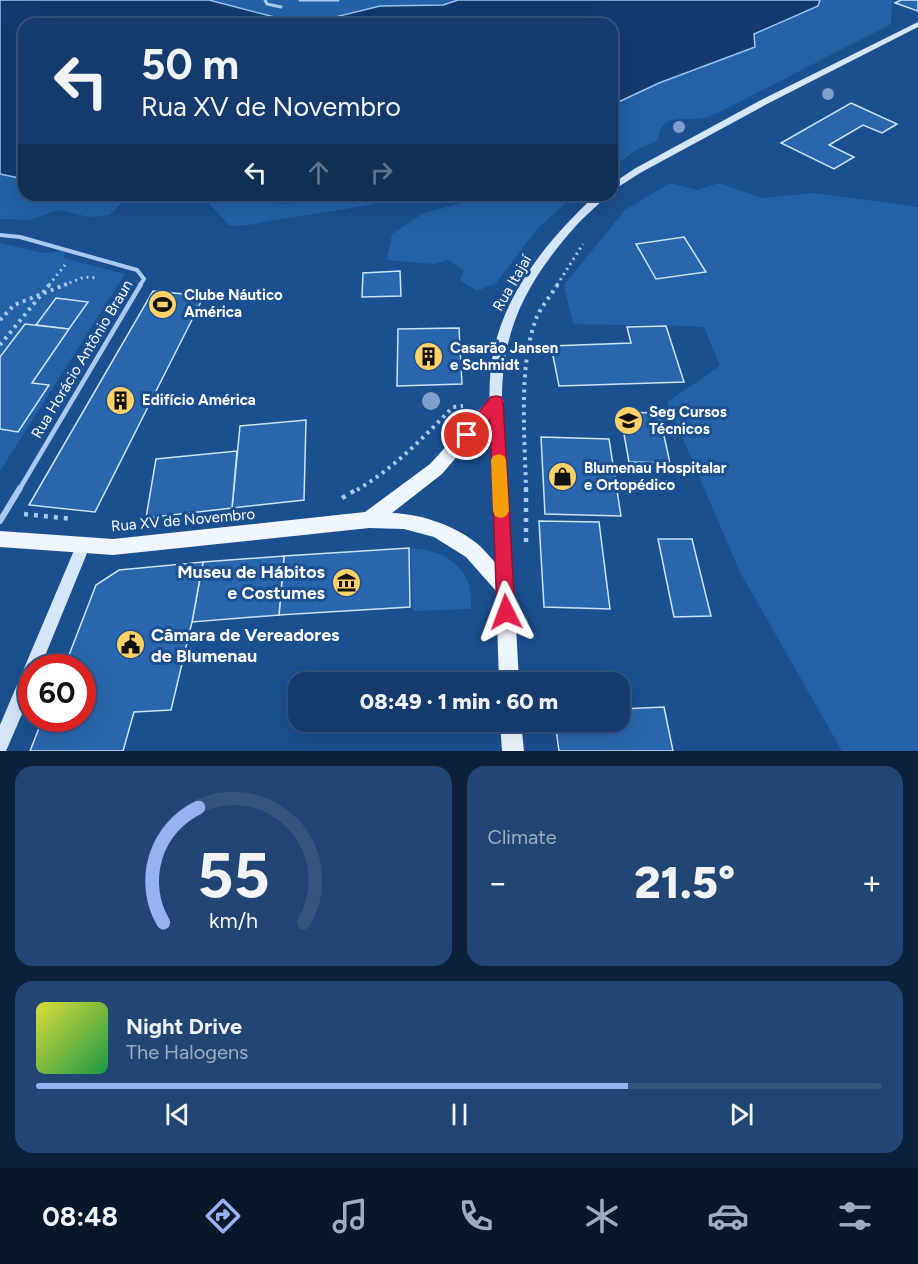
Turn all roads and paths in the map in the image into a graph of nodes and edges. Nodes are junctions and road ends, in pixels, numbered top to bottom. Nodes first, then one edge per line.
1 (265, 0) edge
2 (300, 0) edge
3 (338, 0) edge
4 (281, 7) dead end
5 (918, 24) edge
6 (618, 184) edge
7 (595, 201) edge
8 (0, 235) edge
9 (584, 241) dead end
10 (75, 253) junction
11 (84, 278) dead end
12 (41, 294) junction
13 (0, 320) edge
14 (0, 345) edge
15 (496, 401) junction
16 (453, 407) dead end
17 (334, 503) dead end
18 (17, 513) dead end
19 (83, 520) dead end
20 (369, 520) junction
21 (0, 522) edge
22 (0, 539) edge
23 (528, 545) dead end
24 (83, 546) junction
25 (505, 588) junction
26 (38, 654) edge
27 (509, 672) edge
28 (18, 702) edge
29 (512, 732) edge
30 (0, 744) edge
31 (513, 751) edge

1 - 4 lane
2 - 3 lane
5 - 6 main road
7 - 15 main road, Rua Itajaí
8 - 10 lane, Rua Horácio Antônio Braun
9 - 23 path
10 - 12 path
10 - 21 lane, Rua Horácio Antônio Braun
11 - 12 path
12 - 13 path
12 - 14 path
15 - 20 main road
15 - 25 main road, Rua Itajaí
16 - 17 path
18 - 19 path
20 - 24 main road, Rua XV de Novembro
20 - 25 main road, Rua XV de Novembro
22 - 24 main road, Rua XV de Novembro
24 - 26 main road
25 - 27 main road
28 - 30 main road
29 - 31 main road

